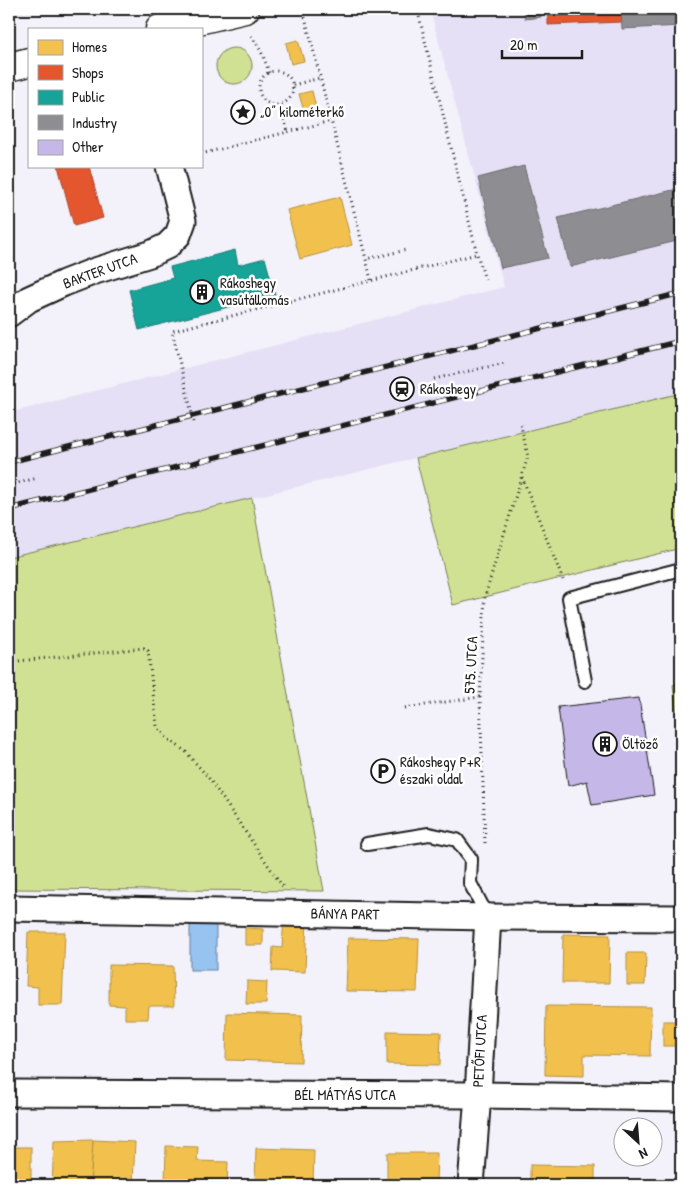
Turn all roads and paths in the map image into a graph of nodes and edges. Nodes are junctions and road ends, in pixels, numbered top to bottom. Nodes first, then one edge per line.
1 (418, 12) dead end
2 (305, 17) dead end
3 (246, 20) edge
4 (170, 28) edge
5 (28, 62) edge
6 (9, 67) edge
7 (269, 73) junction
8 (320, 78) junction
9 (293, 85) junction
10 (280, 105) junction
11 (331, 121) junction
12 (288, 132) junction
13 (202, 154) edge
14 (170, 168) edge
15 (406, 250) dead end
16 (477, 254) junction
17 (366, 259) junction
18 (371, 280) junction
19 (486, 283) dead end
20 (9, 314) edge
21 (505, 363) dead end
22 (434, 379) dead end
23 (194, 422) dead end
24 (520, 422) dead end
25 (522, 476) junction
26 (38, 478) dead end
27 (9, 485) edge
28 (681, 569) edge
29 (569, 598) junction
30 (9, 662) edge
31 (585, 681) dead end
32 (480, 697) junction
33 (405, 708) dead end
34 (367, 844) dead end
35 (486, 850) dead end
36 (9, 908) edge
37 (300, 914) junction
38 (488, 917) junction
39 (681, 918) edge
40 (9, 1093) edge
41 (478, 1095) junction
42 (681, 1098) edge
43 (471, 1185) edge

1 - 16 path
2 - 8 path
3 - 4 street
3 - 7 path
5 - 6 street
7 - 9 path
7 - 10 path
8 - 9 path
8 - 11 path
9 - 10 path
10 - 12 path
11 - 12 path
11 - 17 path
12 - 13 path
14 - 20 street, BAKTER UTCA
15 - 17 path
16 - 18 path
16 - 19 path
17 - 18 path
18 - 23 path
21 - 22 path
24 - 25 path, 575. UTCA
25 - 29 path
25 - 32 path, 575. UTCA
26 - 27 path
28 - 29 lane
29 - 31 lane
30 - 37 path
32 - 33 path
32 - 35 path, 575. UTCA
34 - 38 lane
36 - 37 street, BÁNYA PART
37 - 38 street, BÁNYA PART
38 - 39 street, BÁNYA PART
38 - 41 street, PETŐFI UTCA
40 - 41 street, BÉL MÁTYÁS UTCA
41 - 42 street, BÉL MÁTYÁS UTCA
41 - 43 street, PETŐFI UTCA

